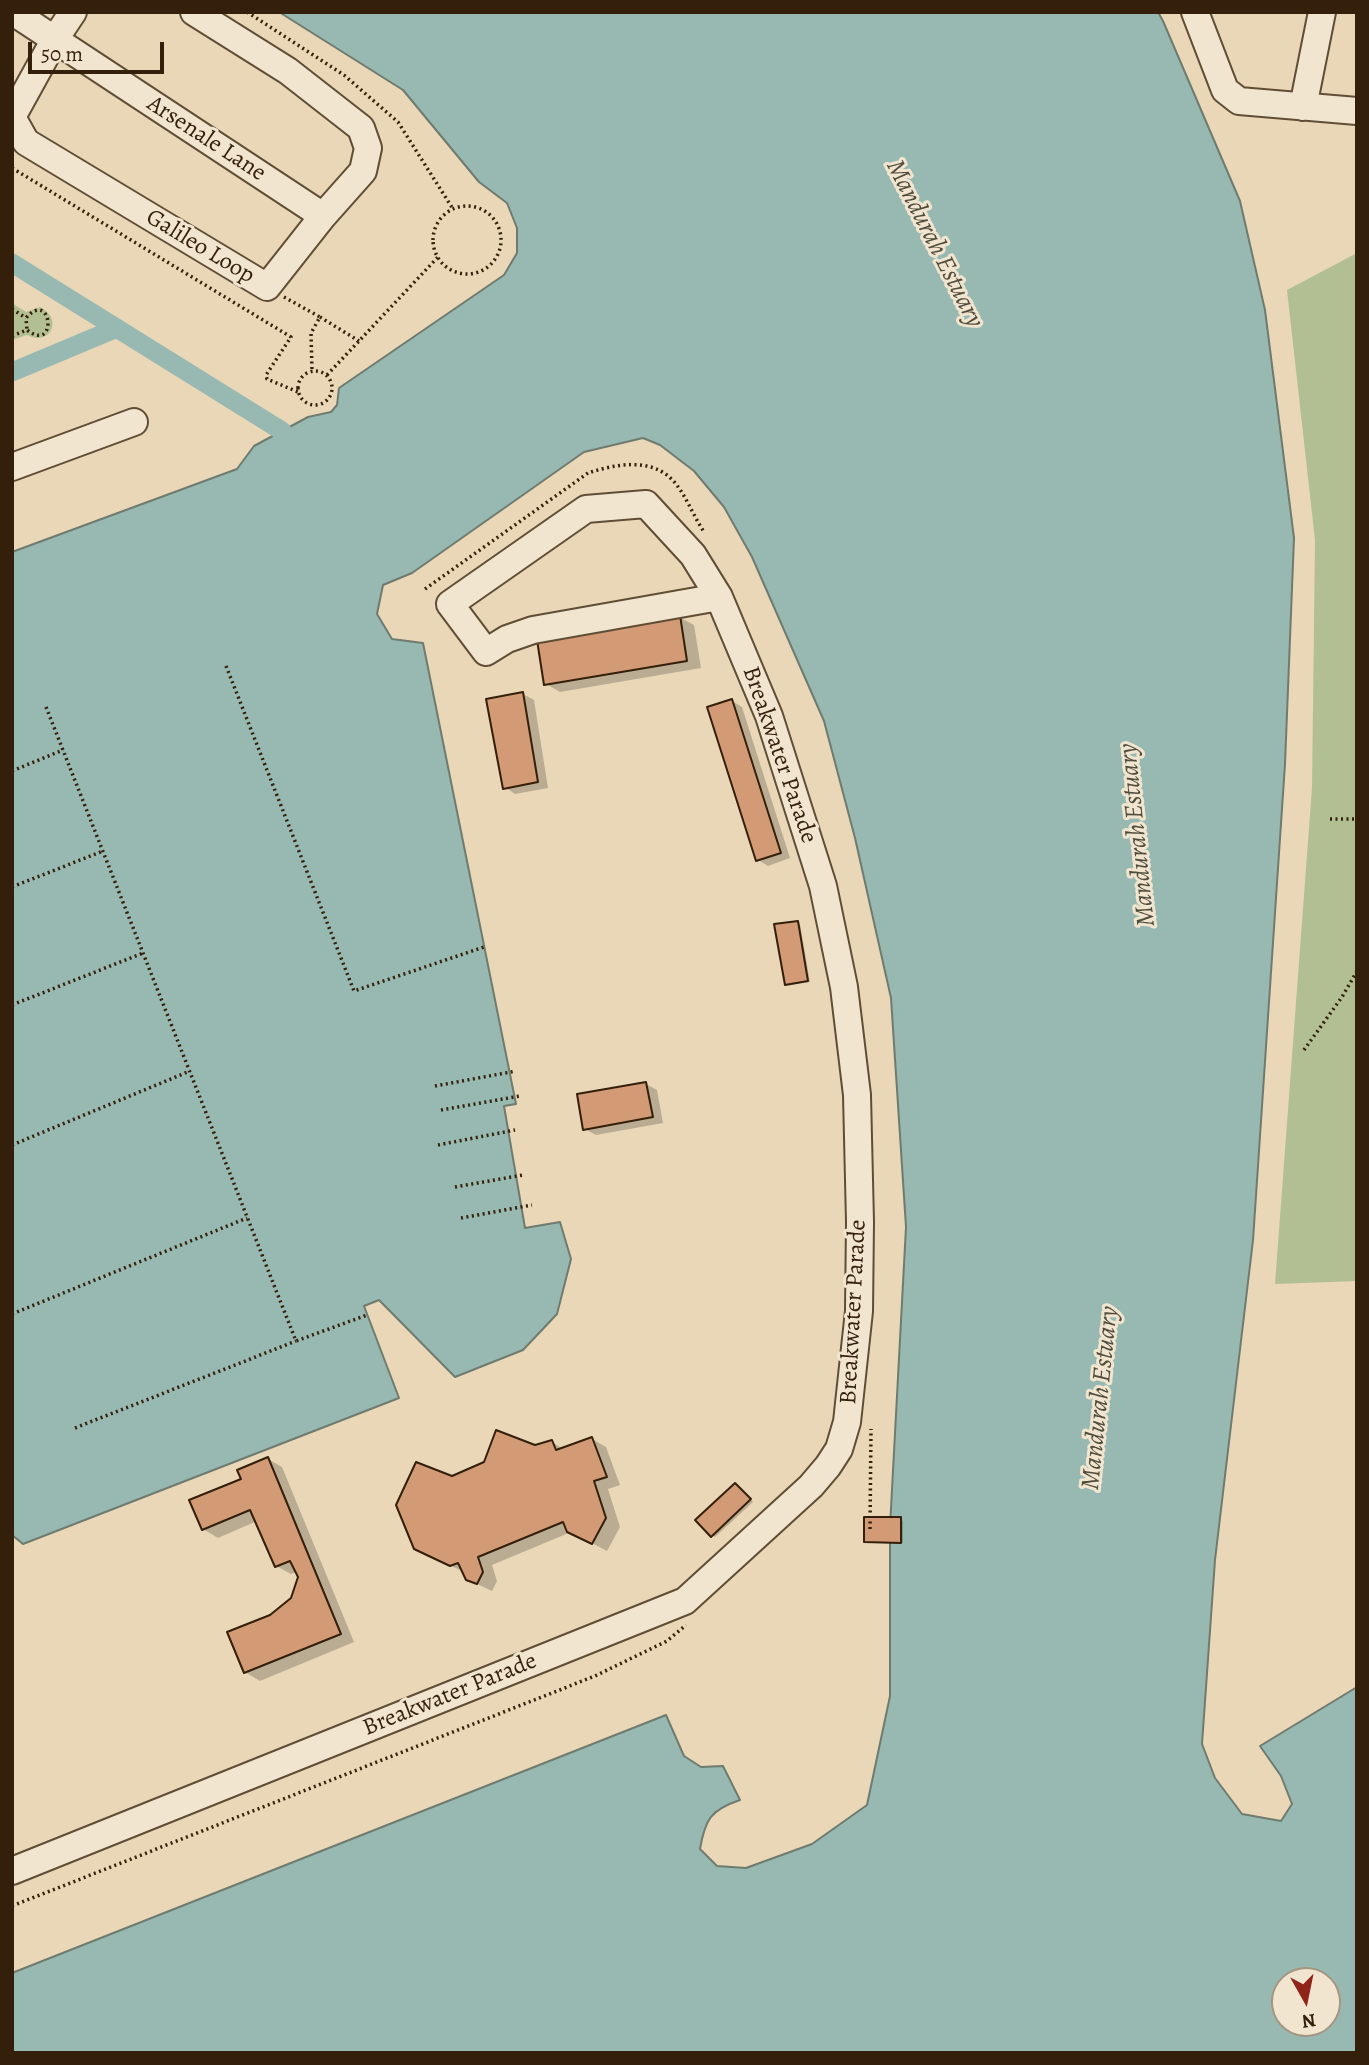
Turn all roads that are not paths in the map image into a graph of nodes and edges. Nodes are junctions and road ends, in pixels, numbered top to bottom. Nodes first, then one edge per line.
1 (13, 12) edge
2 (73, 12) edge
3 (194, 12) edge
4 (1195, 12) edge
5 (1322, 12) edge
6 (55, 39) junction
7 (1303, 107) junction
8 (1357, 111) edge
9 (323, 216) junction
10 (134, 422) dead end
11 (12, 467) edge
12 (719, 597) junction
13 (12, 1871) edge

1 - 6 street, Arsenale Lane
2 - 6 street, Galileo Loop
3 - 9 street, Galileo Loop
4 - 7 street
5 - 7 street
6 - 9 street, Arsenale Lane
6 - 9 street, Galileo Loop
7 - 8 street
10 - 11 street
12 - 12 street, Breakwater Parade
12 - 13 street, Breakwater Parade

